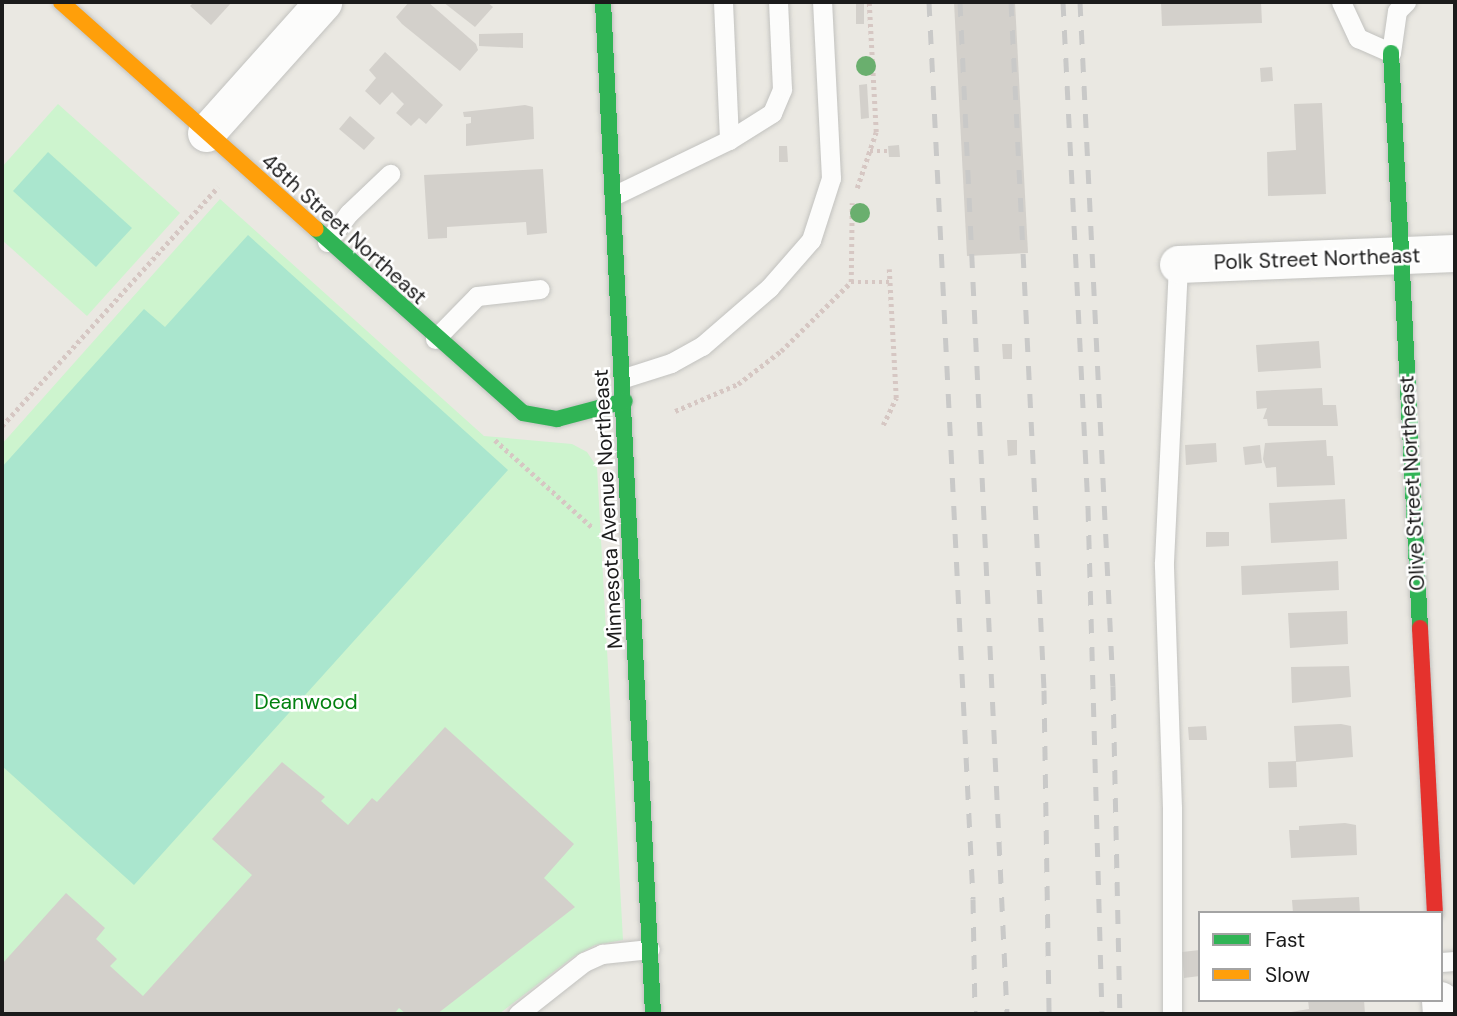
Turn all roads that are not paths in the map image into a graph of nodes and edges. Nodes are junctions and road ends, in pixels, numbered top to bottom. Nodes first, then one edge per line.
1 (61, 2) edge
2 (323, 2) edge
3 (603, 2) edge
4 (723, 2) edge
5 (778, 2) edge
6 (822, 2) edge
7 (1341, 2) edge
8 (1406, 2) edge
9 (1391, 53) junction
10 (206, 133) junction
11 (729, 140) junction
12 (390, 174) dead end
13 (615, 195) junction
14 (327, 242) junction
15 (1455, 253) edge
16 (1400, 256) junction
17 (1178, 264) joint
18 (540, 289) dead end
19 (435, 339) junction
20 (624, 378) junction
21 (625, 401) junction
22 (1435, 911) edge
23 (650, 949) junction
24 (518, 1014) edge
25 (653, 1014) edge
26 (1172, 1014) edge

1 - 10 street, 48th Street Northeast
2 - 10 street
3 - 13 street, Minnesota Avenue Northeast
4 - 11 lane
5 - 11 lane
6 - 20 lane
7 - 9 lane
8 - 9 lane
9 - 16 street, Olive Street Northeast
10 - 14 street, 48th Street Northeast
11 - 13 lane
12 - 14 lane
13 - 20 street, Minnesota Avenue Northeast
14 - 19 street, 48th Street Northeast
15 - 16 street, Polk Street Northeast
16 - 17 street, Polk Street Northeast
16 - 22 street, Olive Street Northeast
17 - 26 lane
18 - 19 lane
19 - 21 street, 48th Street Northeast
20 - 21 street, Minnesota Avenue Northeast
21 - 23 street, Minnesota Avenue Northeast
23 - 24 lane
23 - 25 street, Minnesota Avenue Northeast

